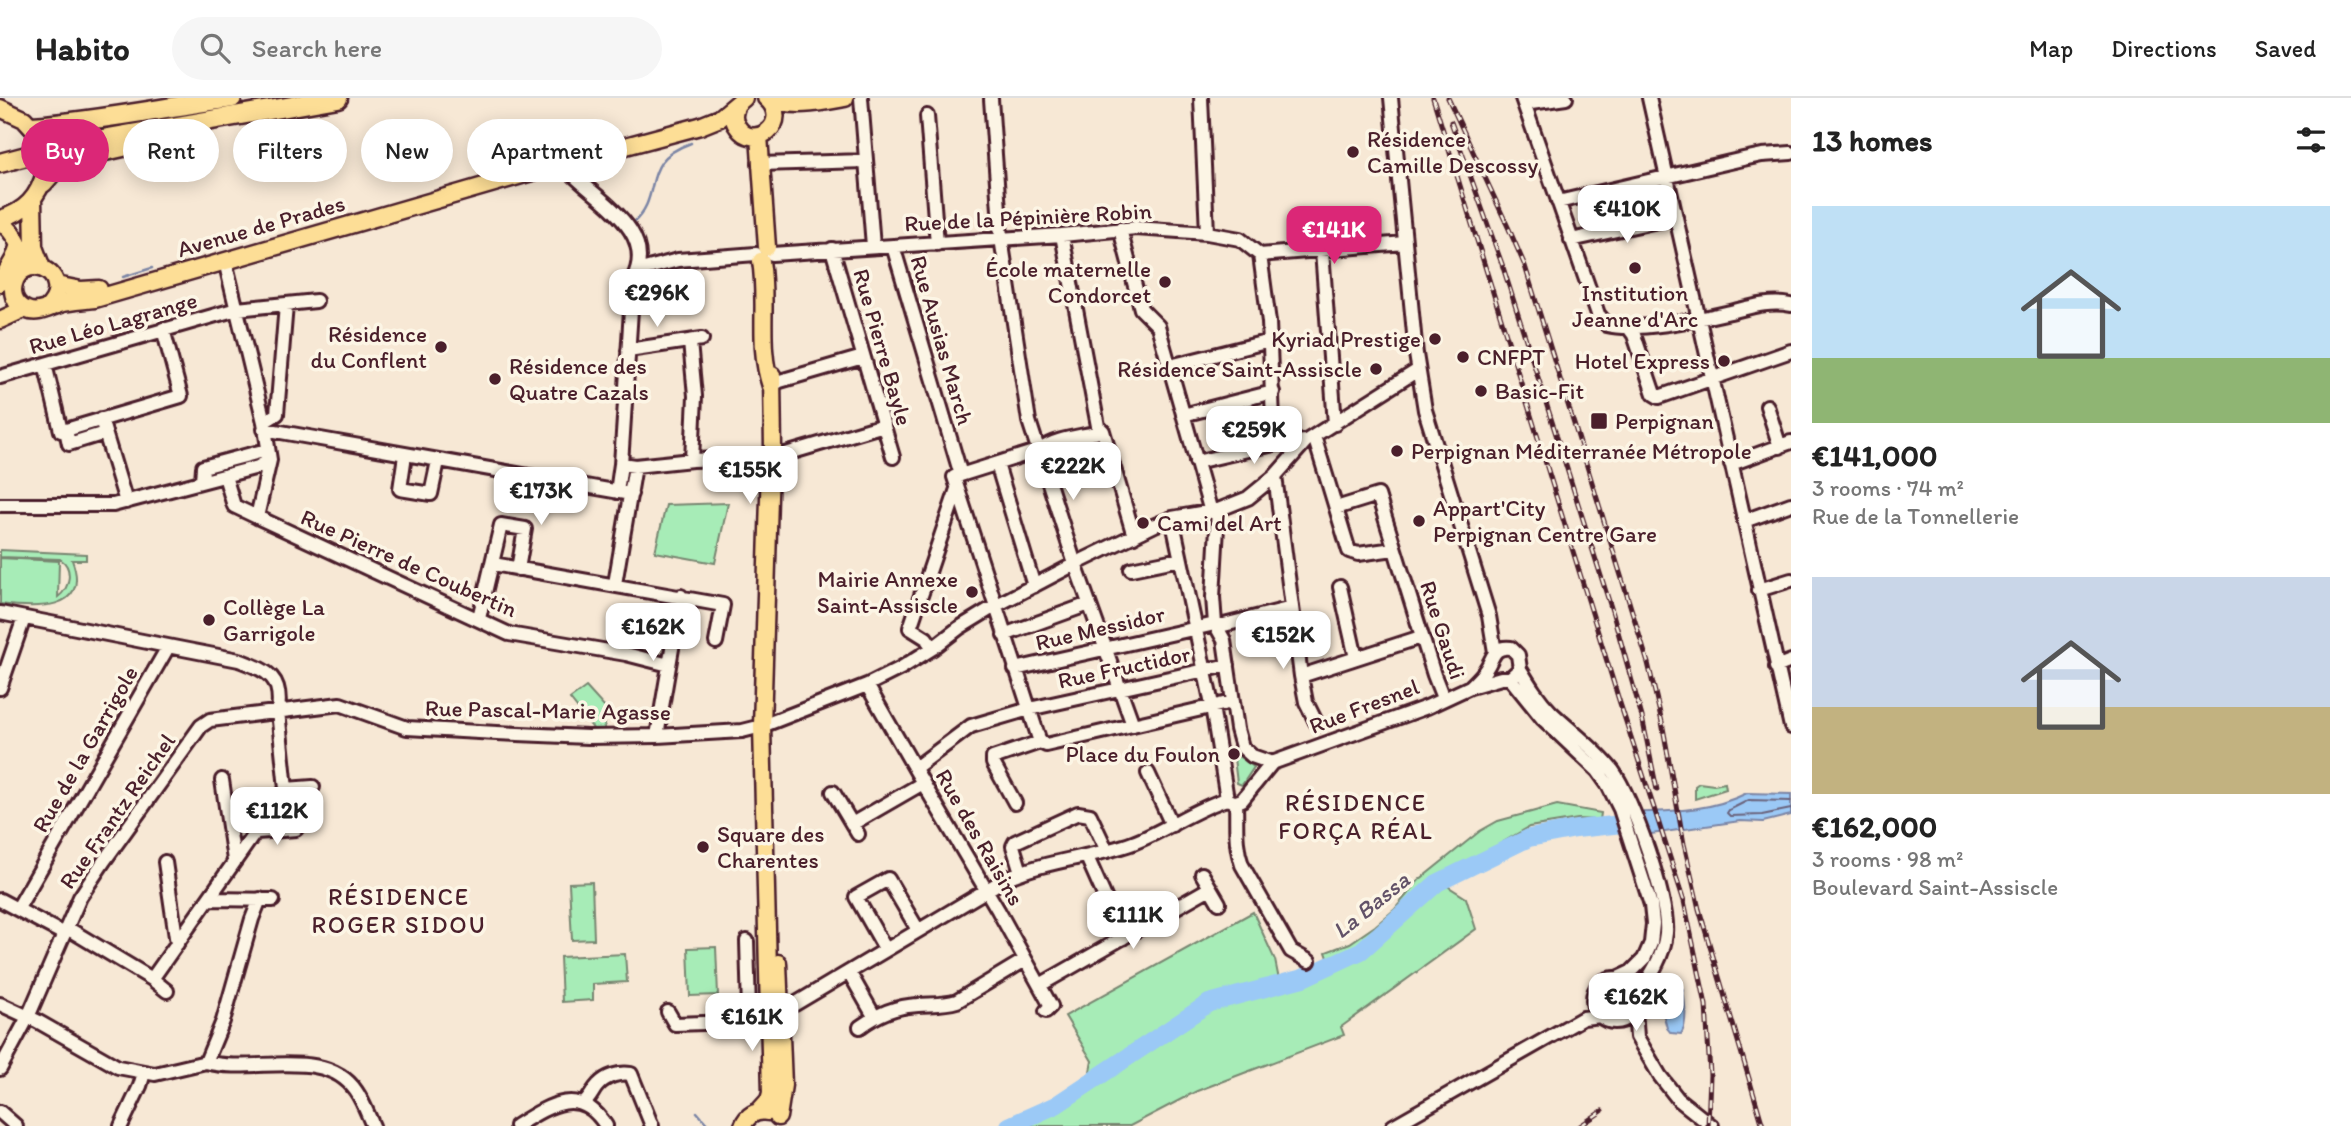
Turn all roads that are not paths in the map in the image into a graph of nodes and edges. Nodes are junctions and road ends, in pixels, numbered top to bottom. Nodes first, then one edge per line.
1 (6, 98) edge
2 (232, 98) edge
3 (275, 98) edge
4 (338, 98) edge
5 (347, 98) edge
6 (845, 98) edge
7 (861, 98) edge
8 (1201, 98) edge
9 (1391, 98) edge
10 (1566, 98) edge
11 (1649, 98) edge
12 (767, 99) edge
13 (991, 99) edge
14 (741, 101) edge
15 (1523, 101) edge
16 (809, 105) junction
17 (8, 111) edge
18 (927, 116) dead end
19 (99, 119) edge
20 (775, 121) junction
21 (700, 126) junction
22 (737, 127) junction
23 (759, 136) junction
24 (627, 146) edge
25 (0, 153) edge
26 (1791, 153) edge
27 (866, 161) junction
28 (0, 163) edge
29 (759, 164) junction
30 (1665, 178) junction
31 (500, 182) edge
32 (580, 182) edge
33 (43, 183) joint
34 (33, 200) junction
35 (1558, 202) junction
36 (1676, 217) junction
37 (0, 220) edge
38 (1121, 229) junction
39 (1207, 233) junction
40 (1062, 235) junction
41 (1001, 238) junction
42 (1571, 240) junction
43 (1405, 243) junction
44 (937, 244) junction
45 (19, 245) junction
46 (873, 246) junction
47 (893, 246) junction
48 (832, 249) junction
49 (1322, 251) junction
50 (764, 254) junction
51 (1260, 255) junction
52 (225, 261) junction
53 (41, 268) junction
54 (24, 270) junction
55 (637, 271) junction
56 (56, 285) junction
57 (6, 288) edge
58 (118, 291) junction
59 (316, 301) dead end
60 (286, 305) junction
61 (1791, 306) edge
62 (0, 308) edge
63 (24, 309) junction
64 (46, 309) junction
65 (237, 309) junction
66 (1699, 319) junction
67 (0, 320) edge
68 (1629, 328) junction
69 (163, 329) junction
70 (1270, 341) junction
71 (628, 350) junction
72 (1791, 351) edge
73 (863, 356) junction
74 (46, 364) junction
75 (1170, 366) junction
76 (1418, 370) junction
77 (0, 377) edge
78 (1711, 379) junction
79 (771, 386) junction
80 (1273, 392) junction
81 (1768, 406) dead end
82 (1183, 415) junction
83 (101, 419) junction
84 (1335, 424) junction
85 (884, 425) junction
86 (264, 426) junction
87 (66, 430) junction
88 (1103, 431) junction
89 (105, 433) junction
90 (1310, 438) junction
91 (1274, 444) junction
92 (1785, 444) edge
93 (1040, 450) junction
94 (269, 455) junction
95 (405, 455) junction
96 (771, 457) junction
97 (893, 457) dead end
98 (692, 460) junction
99 (438, 461) junction
100 (1196, 462) junction
101 (621, 464) junction
102 (997, 464) junction
103 (1731, 464) junction
104 (635, 466) junction
105 (961, 475) junction
106 (225, 476) junction
107 (1275, 476) junction
108 (202, 481) junction
109 (957, 489) junction
110 (617, 492) junction
111 (631, 494) junction
112 (126, 502) junction
113 (1791, 504) edge
114 (0, 505) edge
115 (1336, 508) junction
116 (1214, 511) junction
117 (257, 517) junction
118 (1172, 518) junction
119 (1744, 521) junction
120 (1134, 536) junction
121 (1394, 549) junction
122 (1180, 559) junction
123 (493, 564) junction
124 (1074, 564) junction
125 (518, 569) junction
126 (1131, 569) dead end
127 (1791, 580) edge
128 (615, 584) junction
129 (1034, 586) junction
130 (1340, 587) dead end
131 (1759, 590) junction
132 (681, 596) junction
133 (1089, 604) junction
134 (995, 606) junction
135 (1292, 608) junction
136 (0, 613) edge
137 (24, 618) junction
138 (479, 618) junction
139 (1215, 624) junction
140 (1194, 628) junction
141 (1004, 635) junction
142 (1422, 637) junction
143 (716, 642) dead end
144 (168, 647) junction
145 (933, 648) junction
146 (1104, 648) junction
147 (1497, 654) junction
148 (1356, 658) junction
149 (1791, 661) edge
150 (669, 664) junction
151 (1228, 665) junction
152 (1776, 667) junction
153 (1015, 669) junction
154 (1204, 671) junction
155 (1510, 675) junction
156 (1301, 676) junction
157 (867, 685) junction
158 (1470, 687) junction
159 (0, 688) edge
160 (1118, 689) junction
161 (1443, 698) junction
162 (1232, 702) junction
163 (1212, 706) junction
164 (1029, 709) junction
165 (278, 710) junction
166 (1133, 725) junction
167 (762, 726) junction
168 (1791, 727) edge
169 (1321, 733) junction
170 (657, 736) junction
171 (1040, 742) junction
172 (1272, 763) junction
173 (915, 768) junction
174 (1148, 773) dead end
175 (222, 780) dead end
176 (923, 783) junction
177 (313, 787) dead end
178 (286, 789) junction
179 (833, 792) dead end
180 (1231, 800) junction
181 (1015, 803) dead end
182 (1172, 825) junction
183 (296, 829) dead end
184 (256, 832) junction
185 (766, 845) junction
186 (1640, 850) junction
187 (1107, 851) junction
188 (1087, 856) junction
189 (234, 860) junction
190 (165, 862) dead end
191 (1021, 872) junction
192 (1202, 874) dead end
193 (1210, 888) junction
194 (985, 889) junction
195 (210, 899) junction
196 (0, 900) edge
197 (1219, 903) dead end
198 (18, 908) junction
199 (918, 930) junction
200 (65, 931) junction
201 (1123, 938) junction
202 (747, 941) dead end
203 (177, 944) junction
204 (886, 950) junction
205 (1025, 960) junction
206 (1309, 961) dead end
207 (849, 972) junction
208 (1618, 978) junction
209 (152, 979) junction
210 (1040, 985) junction
211 (167, 991) dead end
212 (1637, 995) junction
213 (1593, 997) junction
214 (0, 1004) edge
215 (774, 1007) junction
216 (1635, 1010) junction
217 (1046, 1011) dead end
218 (668, 1012) dead end
219 (874, 1016) junction
220 (1601, 1016) junction
221 (28, 1017) junction
222 (1583, 1018) junction
223 (1616, 1022) junction
224 (860, 1027) dead end
225 (1637, 1037) junction
226 (206, 1062) junction
227 (0, 1069) edge
228 (144, 1073) junction
229 (583, 1104) junction
230 (759, 1111) junction
231 (0, 1112) edge
232 (780, 1122) edge
233 (16, 1126) edge
234 (121, 1126) edge
235 (372, 1126) edge
236 (516, 1126) edge
237 (606, 1126) edge
238 (652, 1126) edge
239 (743, 1126) edge
240 (1393, 1126) edge
241 (1712, 1126) edge

1 - 17 main road
2 - 19 highway
3 - 25 highway
4 - 28 highway
5 - 33 highway
6 - 16 main road
7 - 27 street
8 - 39 street
9 - 43 street
10 - 15 street
11 - 30 street
12 - 16 main road
12 - 20 main road
13 - 41 street
14 - 21 main road, Avenue de Prades
14 - 22 main road
15 - 35 street
16 - 20 main road
18 - 44 street
20 - 23 main road
21 - 22 main road, Avenue de Prades
21 - 24 main road, Avenue de Prades
22 - 23 main road
23 - 29 main road
26 - 30 street
27 - 29 street
27 - 46 street
29 - 50 main road
30 - 35 street
30 - 36 street
31 - 52 main road, Avenue de Prades
32 - 55 street
33 - 34 main road
34 - 37 main road
34 - 53 main road
35 - 42 street
36 - 42 street
36 - 66 street
37 - 45 main road
38 - 39 street, Rue de la Pépinière Robin
38 - 40 street, Rue de la Pépinière Robin
38 - 75 street
39 - 51 street, Rue de la Pépinière Robin
40 - 41 street, Rue de la Pépinière Robin
40 - 88 street
41 - 44 street, Rue de la Pépinière Robin
41 - 93 street
42 - 68 street
43 - 49 street
43 - 76 street
44 - 47 street, Rue de la Pépinière Robin
45 - 54 main road
45 - 57 main road
46 - 47 street, Rue de la Pépinière Robin
46 - 48 street, Rue de la Pépinière Robin
47 - 105 street, Rue Ausias March
48 - 50 street, Rue de la Pépinière Robin
48 - 73 street, Rue Pierre Bayle
49 - 51 street
49 - 84 street
50 - 55 street, Rue de la Pépinière Robin
50 - 79 main road
51 - 70 street
52 - 58 main road, Avenue de Prades
52 - 65 street
53 - 54 main road
53 - 56 main road
54 - 57 main road
55 - 71 street
56 - 58 main road, Avenue de Prades
56 - 64 main road
57 - 62 main road
57 - 63 main road
58 - 64 main road, Avenue de Prades
59 - 60 street, Rue Léo Lagrange
60 - 65 street, Rue Léo Lagrange
60 - 86 street
61 - 66 street
63 - 64 main road
63 - 67 main road
65 - 69 street, Rue Léo Lagrange
65 - 86 street
66 - 68 street
66 - 78 street
68 - 78 street
69 - 74 street, Rue Léo Lagrange
69 - 83 street
70 - 75 street
70 - 80 street
71 - 98 street
71 - 101 street
72 - 78 street
73 - 79 street
73 - 85 street, Rue Pierre Bayle
74 - 77 street, Rue Léo Lagrange
74 - 87 street
75 - 82 street
76 - 84 street, Rue Pascal-Marie Agasse
76 - 147 street
78 - 103 street
79 - 96 main road
80 - 82 street
80 - 91 street
81 - 92 street
82 - 100 street
83 - 87 street
83 - 89 street
84 - 90 street, Rue Pascal-Marie Agasse
85 - 96 street
85 - 97 street, Rue Pierre Bayle
86 - 94 street
86 - 95 street
87 - 89 street
88 - 93 street
88 - 120 street
89 - 112 street
90 - 91 street
90 - 107 street, Rue Pascal-Marie Agasse
90 - 115 street
91 - 100 street
92 - 103 street
93 - 102 street
93 - 124 street
94 - 106 street
94 - 108 street
94 - 117 street
95 - 99 street
95 - 99 street
96 - 98 street
96 - 167 main road
98 - 104 street
99 - 110 street
100 - 116 street
101 - 104 street
101 - 110 street
102 - 105 street
102 - 129 street
103 - 119 street
104 - 111 street
105 - 109 street
106 - 108 street
106 - 117 street, Rue Pierre de Coubertin
107 - 116 street, Rue Pascal-Marie Agasse
107 - 135 street
108 - 112 street
109 - 134 street
109 - 145 street
110 - 111 street
111 - 128 street
112 - 114 street
113 - 119 street
115 - 121 street
115 - 121 street, Rue Gaudi
116 - 118 street, Rue Pascal-Marie Agasse
116 - 139 street
117 - 138 street, Rue Pierre de Coubertin
118 - 120 street, Rue Pascal-Marie Agasse
118 - 122 street
119 - 131 street
120 - 124 street, Rue Pascal-Marie Agasse
121 - 142 street, Rue Gaudi
122 - 126 street
122 - 140 street
123 - 125 street
123 - 125 street
123 - 138 street
124 - 129 street, Rue Pascal-Marie Agasse
124 - 133 street
125 - 128 street
127 - 131 street
128 - 132 street
129 - 134 street, Rue Pascal-Marie Agasse
130 - 148 street
131 - 152 street
132 - 143 street
132 - 150 street
133 - 141 street
133 - 146 street
134 - 141 street
134 - 145 street, Rue Pascal-Marie Agasse
135 - 139 street, Rue Messidor
135 - 156 street
136 - 137 street
137 - 144 street
137 - 159 street
138 - 150 street, Rue Pierre de Coubertin
139 - 140 street, Rue Messidor
139 - 151 street
140 - 146 street, Rue Messidor
140 - 154 street
141 - 153 street
142 - 148 street
142 - 161 street, Rue Gaudi
144 - 165 street
144 - 198 street, Rue de la Garrigole
145 - 157 street, Rue Pascal-Marie Agasse
146 - 153 street, Rue Messidor
146 - 160 street
147 - 155 street
147 - 155 street
147 - 158 street, Rue Fresnel
148 - 156 street
149 - 152 street
150 - 170 street
151 - 154 street, Rue Fructidor
151 - 162 street
152 - 168 street
153 - 164 street
154 - 160 street, Rue Fructidor
154 - 163 street
155 - 158 street, Rue Fresnel
155 - 186 street
156 - 169 street
157 - 167 street, Rue Pascal-Marie Agasse
157 - 173 street, Rue des Raisins
158 - 161 street, Rue Fresnel
160 - 164 street, Rue Fructidor
160 - 166 street
161 - 169 street, Rue Fresnel
162 - 163 street
162 - 172 street
163 - 166 street
163 - 180 street
164 - 171 street
164 - 173 street, Rue Fructidor
165 - 170 street, Rue Pascal-Marie Agasse
165 - 178 street
165 - 200 street, Rue Frantz Reichel
166 - 171 street
167 - 170 street, Rue Pascal-Marie Agasse
167 - 185 main road
169 - 172 street, Rue Fresnel
171 - 181 street
172 - 180 street
173 - 176 street, Rue des Raisins
174 - 182 street
175 - 189 street
176 - 179 street
176 - 194 street, Rue des Raisins
177 - 178 street
178 - 184 street
180 - 182 street
180 - 206 street
182 - 187 street
183 - 184 street
184 - 189 street
185 - 215 main road
185 - 215 main road
186 - 208 street
186 - 212 street
187 - 188 street
187 - 191 street
188 - 191 street
188 - 201 street
189 - 195 street
190 - 203 street
191 - 194 street
192 - 193 street
193 - 197 street
193 - 201 street
194 - 199 street
194 - 205 street, Rue des Raisins
195 - 203 street
195 - 226 street
196 - 198 street
198 - 200 street
199 - 204 street
199 - 204 street
200 - 209 street
200 - 221 street, Rue Frantz Reichel
201 - 210 street
202 - 218 street
203 - 209 street
204 - 207 street
205 - 210 street, Rue des Raisins
205 - 219 street
207 - 215 street
207 - 219 street
208 - 212 street
208 - 213 street
209 - 211 street
210 - 217 street, Rue des Raisins
212 - 216 street
213 - 220 street
213 - 222 street
214 - 221 street
215 - 230 main road
215 - 232 main road
216 - 223 street
216 - 225 street
219 - 224 street
220 - 222 street
220 - 223 street
221 - 227 street, Rue Frantz Reichel
221 - 228 street
222 - 240 street
223 - 225 street
225 - 241 street
226 - 228 street
226 - 235 street
228 - 234 street
229 - 236 street
229 - 237 street
229 - 238 street
230 - 232 main road
230 - 239 main road
231 - 233 street

